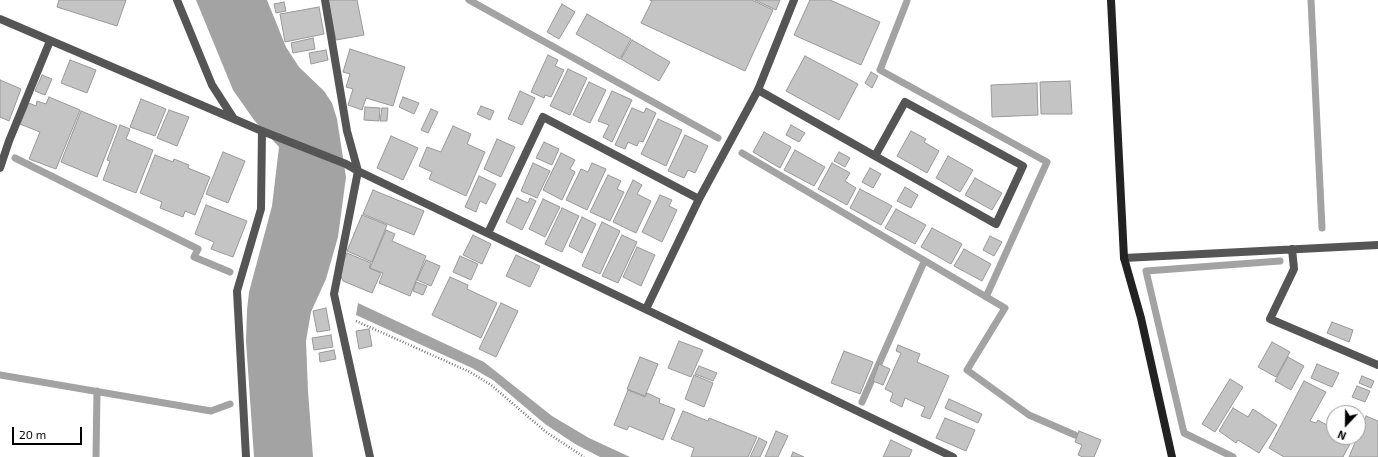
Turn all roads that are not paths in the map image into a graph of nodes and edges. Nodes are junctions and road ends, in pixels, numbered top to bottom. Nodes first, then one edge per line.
1 (177, 0) edge
2 (325, 0) edge
3 (794, 0) edge
4 (1111, 0) edge
5 (0, 19) edge
6 (50, 41) junction
7 (758, 90) junction
8 (235, 120) junction
9 (262, 131) junction
10 (875, 156) junction
11 (0, 168) edge
12 (358, 171) junction
13 (699, 199) junction
14 (488, 233) junction
15 (1378, 245) edge
16 (1292, 249) junction
17 (1124, 258) junction
18 (646, 309) junction
19 (1378, 365) edge
20 (246, 457) edge
21 (370, 457) edge
22 (953, 457) edge
23 (1172, 457) edge

1 - 8 street
2 - 12 street
3 - 7 street
4 - 17 street
5 - 6 street
6 - 8 street
6 - 11 street
7 - 10 street
7 - 13 street
8 - 9 street
9 - 12 street
9 - 20 street
10 - 10 street
12 - 14 street
12 - 21 street
13 - 14 street
13 - 18 street
14 - 18 street
15 - 16 street
16 - 17 street
16 - 19 street
17 - 23 street
18 - 22 street

